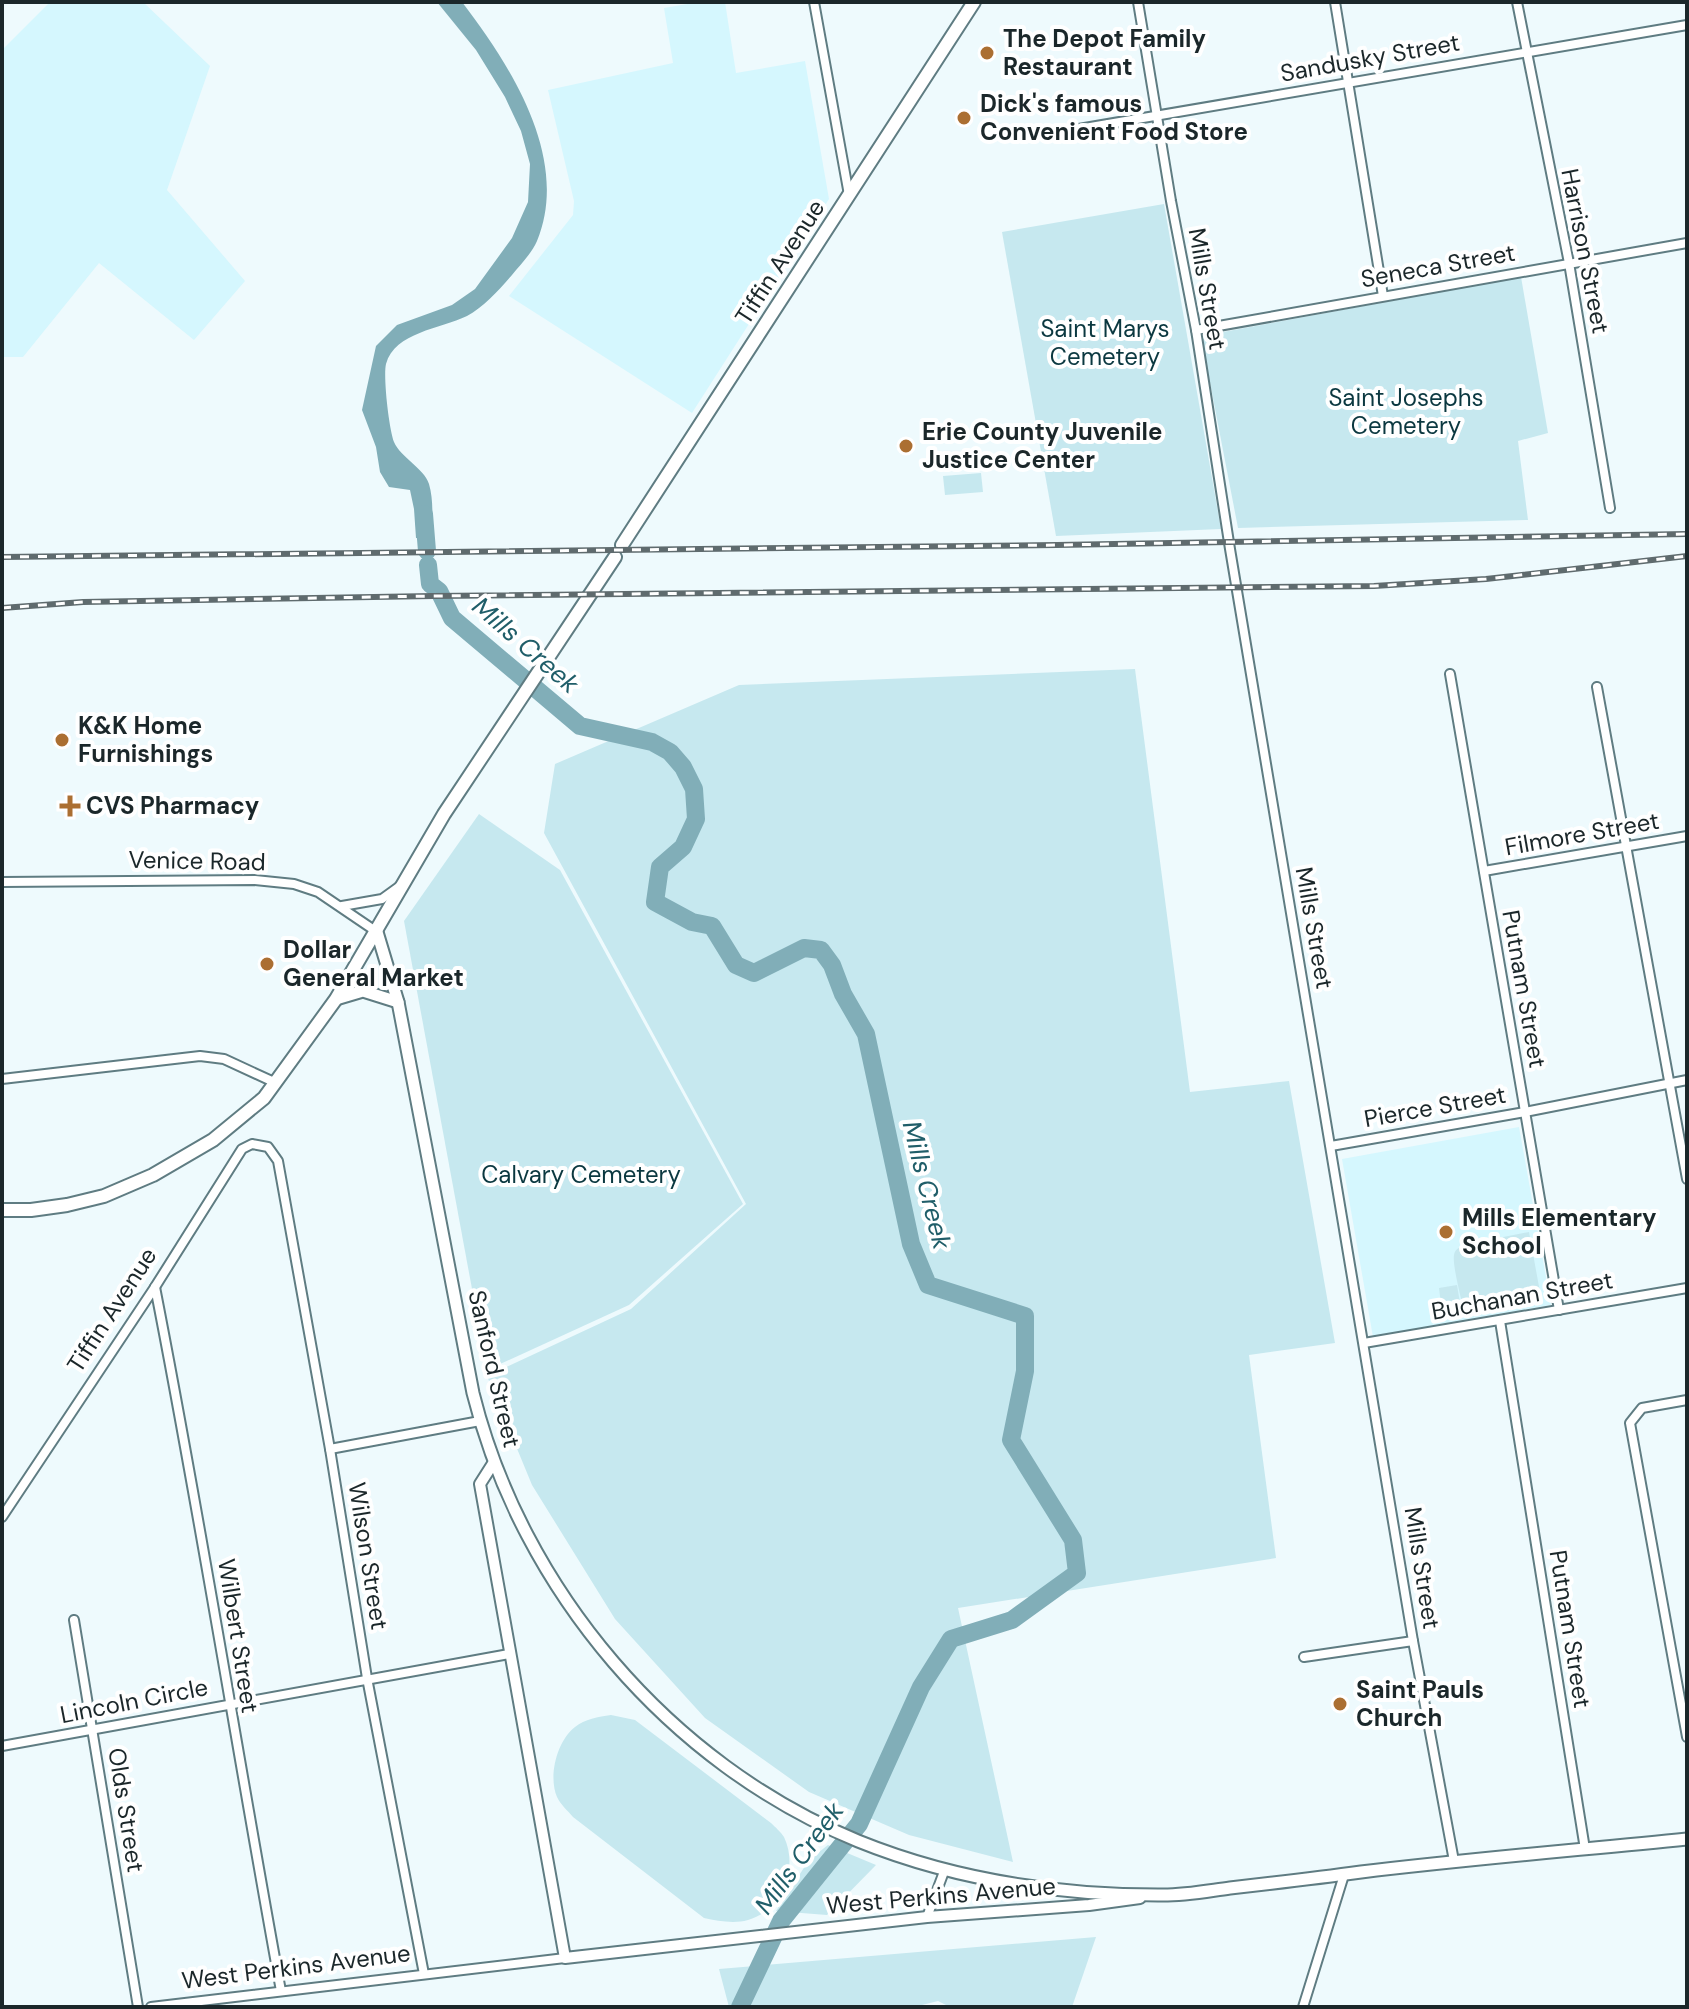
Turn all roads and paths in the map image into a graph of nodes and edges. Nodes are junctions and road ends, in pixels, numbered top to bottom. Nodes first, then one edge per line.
1 (814, 2) edge
2 (974, 2) edge
3 (1138, 2) edge
4 (1335, 2) edge
5 (1517, 2) edge
6 (1687, 25) edge
7 (1526, 50) junction
8 (1348, 84) junction
9 (1157, 116) junction
10 (1061, 132) dead end
11 (849, 196) junction
12 (1687, 243) edge
13 (1569, 263) junction
14 (1383, 296) junction
15 (1196, 330) junction
16 (1610, 508) dead end
17 (622, 545) dead end
18 (615, 557) dead end
19 (1450, 674) dead end
20 (1597, 687) dead end
21 (1687, 836) edge
22 (1626, 847) junction
23 (1484, 871) junction
24 (407, 881) junction
25 (2, 882) edge
26 (342, 907) junction
27 (377, 932) junction
28 (336, 999) junction
29 (398, 1002) junction
30 (2, 1079) edge
31 (1687, 1080) edge
32 (276, 1083) junction
33 (1669, 1083) junction
34 (1525, 1112) junction
35 (1331, 1146) junction
36 (268, 1147) joint
37 (1687, 1179) edge
38 (2, 1210) edge
39 (155, 1287) junction
40 (1687, 1288) edge
41 (1559, 1310) junction
42 (1500, 1321) junction
43 (1364, 1343) junction
44 (1687, 1400) edge
45 (480, 1421) junction
46 (330, 1449) junction
47 (494, 1462) junction
48 (2, 1517) edge
49 (74, 1620) dead end
50 (1413, 1641) junction
51 (509, 1654) junction
52 (1304, 1657) dead end
53 (367, 1678) junction
54 (229, 1704) junction
55 (93, 1730) junction
56 (1687, 1737) edge
57 (2, 1746) edge
58 (1687, 1839) edge
59 (1585, 1849) junction
60 (1454, 1861) junction
61 (945, 1869) junction
62 (1344, 1875) junction
63 (1161, 1896) junction
64 (927, 1917) junction
65 (565, 1958) junction
66 (424, 1974) junction
67 (281, 1991) junction
68 (138, 2007) edge
69 (151, 2007) edge
70 (1303, 2007) edge

1 - 11 street
2 - 11 main road, Tiffin Avenue
3 - 9 street, Mills Street
4 - 8 street
5 - 7 street, Harrison Street
6 - 7 street, Sandusky Street
7 - 8 street, Sandusky Street
7 - 13 street, Harrison Street
8 - 9 street, Sandusky Street
8 - 14 street
9 - 10 street, Sandusky Street
9 - 15 street, Mills Street
11 - 17 main road, Tiffin Avenue
12 - 13 street, Seneca Street
13 - 14 street, Seneca Street
13 - 16 street, Harrison Street
14 - 15 street, Seneca Street
15 - 35 street, Mills Street
18 - 24 main road
19 - 23 street, Putnam Street
20 - 22 street
21 - 22 street, Filmore Street
22 - 23 street, Filmore Street
22 - 33 street
23 - 34 street, Putnam Street
24 - 26 street
24 - 27 main road
25 - 26 street, Venice Road
26 - 27 street, Venice Road
27 - 28 main road
27 - 29 main road, Sanford Street
28 - 29 main road
28 - 32 main road
29 - 45 main road, Sanford Street
30 - 32 street
31 - 33 street, Pierce Street
32 - 38 main road
33 - 34 street, Pierce Street
33 - 37 street
34 - 35 street, Pierce Street
34 - 41 street, Putnam Street
35 - 43 street, Mills Street
36 - 39 street, Tiffin Avenue
36 - 46 street, Wilson Street
39 - 48 street, Tiffin Avenue
39 - 54 street, Wilbert Street
40 - 41 street, Buchanan Street
41 - 42 street, Buchanan Street
42 - 43 street, Buchanan Street
42 - 59 street, Putnam Street
43 - 50 street, Mills Street
44 - 56 street
45 - 46 street
45 - 47 main road, Sanford Street
46 - 53 street, Wilson Street
47 - 51 street, Sanford Street
47 - 61 main road
49 - 55 street, Olds Street
50 - 52 street
50 - 60 street, Mills Street
51 - 53 street, Lincoln Circle
51 - 65 street, Sanford Street
53 - 54 street, Lincoln Circle
53 - 66 street, Wilson Street
54 - 55 street, Lincoln Circle
54 - 67 street, Wilbert Street
55 - 57 street, Lincoln Circle
55 - 68 street, Olds Street
58 - 59 main road, West Perkins Avenue
59 - 60 main road, West Perkins Avenue
60 - 62 main road, West Perkins Avenue
61 - 63 main road
61 - 64 street
62 - 63 main road, West Perkins Avenue
62 - 70 street
63 - 64 street, West Perkins Avenue
64 - 65 street, West Perkins Avenue
65 - 66 street, West Perkins Avenue
66 - 67 street, West Perkins Avenue
67 - 69 street, West Perkins Avenue

